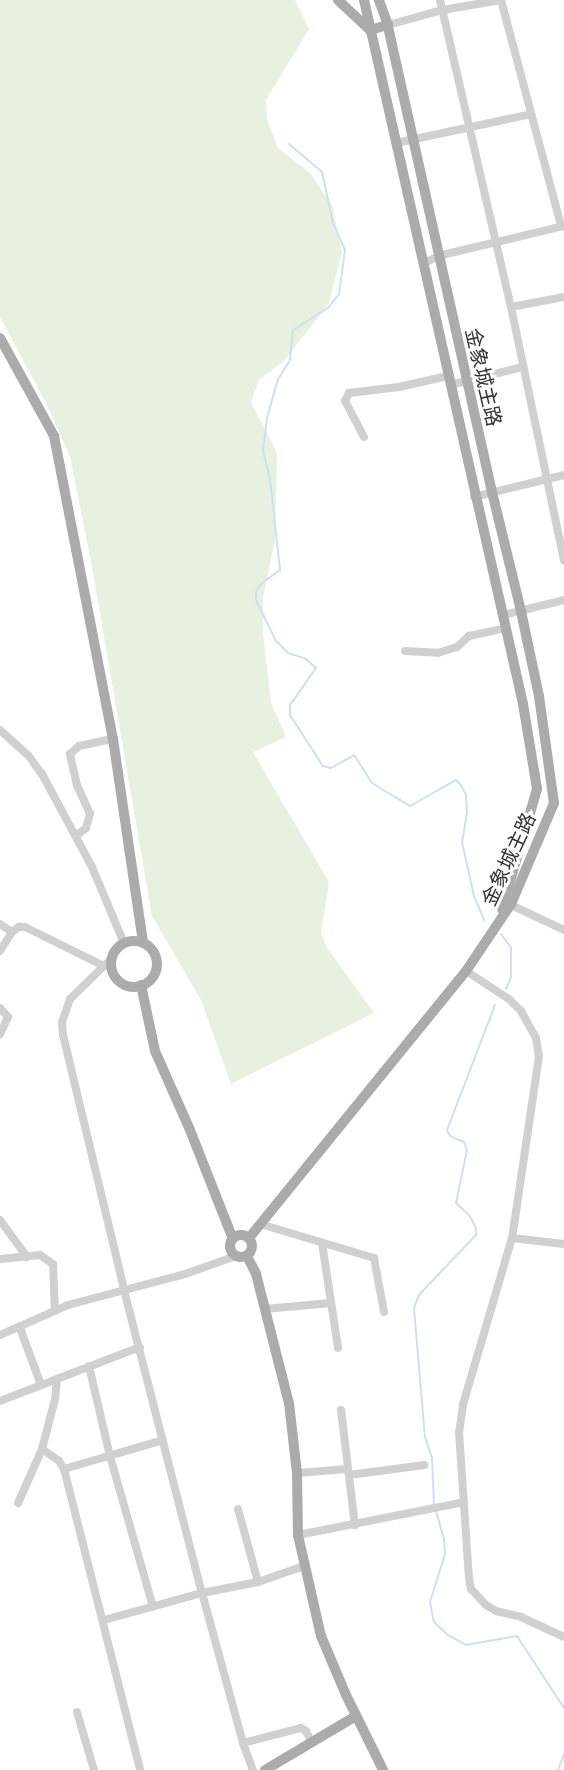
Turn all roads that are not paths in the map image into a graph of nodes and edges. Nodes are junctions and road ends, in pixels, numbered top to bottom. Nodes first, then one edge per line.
1 (338, 0) edge
2 (364, 0) edge
3 (379, 0) edge
4 (440, 0) edge
5 (501, 0) edge
6 (442, 10) junction
7 (388, 25) junction
8 (370, 30) junction
9 (531, 114) junction
10 (469, 129) junction
11 (413, 140) junction
12 (396, 143) junction
13 (563, 226) edge
14 (496, 242) junction
15 (438, 256) junction
16 (423, 264) junction
17 (564, 297) edge
18 (511, 307) junction
19 (0, 338) edge
20 (523, 367) junction
21 (449, 380) junction
22 (466, 380) junction
23 (364, 437) dead end
24 (564, 475) edge
25 (547, 478) junction
26 (492, 492) junction
27 (474, 497) junction
28 (564, 561) edge
29 (564, 600) edge
30 (521, 611) junction
31 (503, 615) junction
32 (506, 628) junction
33 (405, 651) dead end
34 (543, 722) junction
35 (527, 727) junction
36 (0, 730) edge
37 (113, 739) junction
38 (76, 836) junction
39 (507, 903) junction
40 (0, 924) edge
41 (564, 930) edge
42 (12, 932) junction
43 (124, 943) junction
44 (143, 943) junction
45 (0, 951) edge
46 (108, 963) junction
47 (466, 971) junction
48 (141, 985) junction
49 (0, 1008) edge
50 (0, 1034) edge
51 (0, 1220) edge
52 (260, 1224) junction
53 (249, 1238) junction
54 (512, 1238) junction
55 (233, 1239) junction
56 (322, 1243) junction
57 (564, 1244) edge
58 (242, 1256) junction
59 (27, 1257) junction
60 (0, 1259) edge
61 (124, 1290) junction
62 (331, 1303) junction
63 (265, 1309) junction
64 (55, 1311) junction
65 (384, 1312) dead end
66 (21, 1328) junction
67 (0, 1335) edge
68 (140, 1347) junction
69 (338, 1348) dead end
70 (89, 1366) junction
71 (57, 1379) junction
72 (41, 1385) junction
73 (0, 1401) edge
74 (341, 1410) dead end
75 (163, 1440) junction
76 (42, 1449) junction
77 (110, 1456) junction
78 (424, 1465) dead end
79 (64, 1469) junction
80 (348, 1472) junction
81 (297, 1473) junction
82 (464, 1502) junction
83 (18, 1503) dead end
84 (238, 1509) dead end
85 (354, 1525) junction
86 (298, 1535) junction
87 (304, 1566) junction
88 (258, 1582) junction
89 (202, 1593) junction
90 (153, 1606) junction
91 (104, 1620) junction
92 (564, 1637) edge
93 (77, 1712) dead end
94 (356, 1716) junction
95 (243, 1743) junction
96 (312, 1743) junction
97 (94, 1770) edge
98 (140, 1770) edge
99 (254, 1770) edge
100 (265, 1770) edge
101 (383, 1770) edge

1 - 8 main road
2 - 8 main road, 金象城主路
3 - 7 main road, 金象城主路
4 - 6 street
5 - 6 street
5 - 9 street
6 - 7 street
6 - 10 street
7 - 8 main road
7 - 11 main road, 金象城主路
8 - 12 main road, 金象城主路
9 - 10 street
9 - 13 street
10 - 11 street
10 - 14 street
11 - 12 street
11 - 15 main road, 金象城主路
12 - 16 main road, 金象城主路
13 - 14 street
14 - 15 street
14 - 18 street
15 - 16 street
15 - 22 main road, 金象城主路
16 - 21 main road, 金象城主路
17 - 18 street
18 - 20 street
19 - 37 main road
20 - 22 street
20 - 25 street
21 - 22 street
21 - 23 street
21 - 27 main road, 金象城主路
22 - 26 main road, 金象城主路
24 - 25 street
25 - 26 street
25 - 28 street
26 - 27 street
26 - 30 main road, 金象城主路
27 - 31 main road, 金象城主路
29 - 30 street
30 - 31 street
30 - 34 main road, 金象城主路
31 - 32 main road, 金象城主路
32 - 33 street
32 - 35 main road, 金象城主路
34 - 35 main road
34 - 39 main road, 金象城主路
35 - 39 main road, 金象城主路
36 - 38 street
37 - 38 street
37 - 44 main road
38 - 43 street
39 - 41 street
39 - 47 main road, 金象城主路
40 - 42 street
42 - 45 street
42 - 46 street
43 - 44 main road
43 - 46 main road
44 - 48 main road
46 - 48 main road
46 - 61 street
47 - 52 main road, 金象城主路
47 - 54 street
48 - 55 main road
49 - 50 street
51 - 59 street
52 - 53 main road, 金象城主路
52 - 56 street
53 - 55 main road
53 - 58 main road
54 - 57 street
54 - 82 street
55 - 58 main road
56 - 62 street
56 - 65 street
58 - 61 street
58 - 63 main road
59 - 60 street
59 - 64 street
61 - 64 street
61 - 68 street
62 - 63 street
62 - 69 street
63 - 81 main road
64 - 66 street
66 - 67 street
66 - 72 street
68 - 70 street
68 - 75 street
70 - 71 street
70 - 77 street
71 - 72 street
71 - 76 street
72 - 73 street
74 - 80 street
75 - 77 street
75 - 89 street
76 - 79 street
76 - 83 street
77 - 79 street
77 - 90 street
78 - 80 street
79 - 91 street
80 - 81 street
80 - 85 street
81 - 86 main road
82 - 85 street
82 - 92 street
84 - 88 street
85 - 86 street
86 - 87 main road
87 - 88 street
87 - 94 main road
88 - 89 street
89 - 90 street
89 - 95 street
90 - 91 street
91 - 98 street
93 - 97 street
94 - 96 main road
94 - 101 main road
95 - 96 street
95 - 99 street
96 - 100 main road

